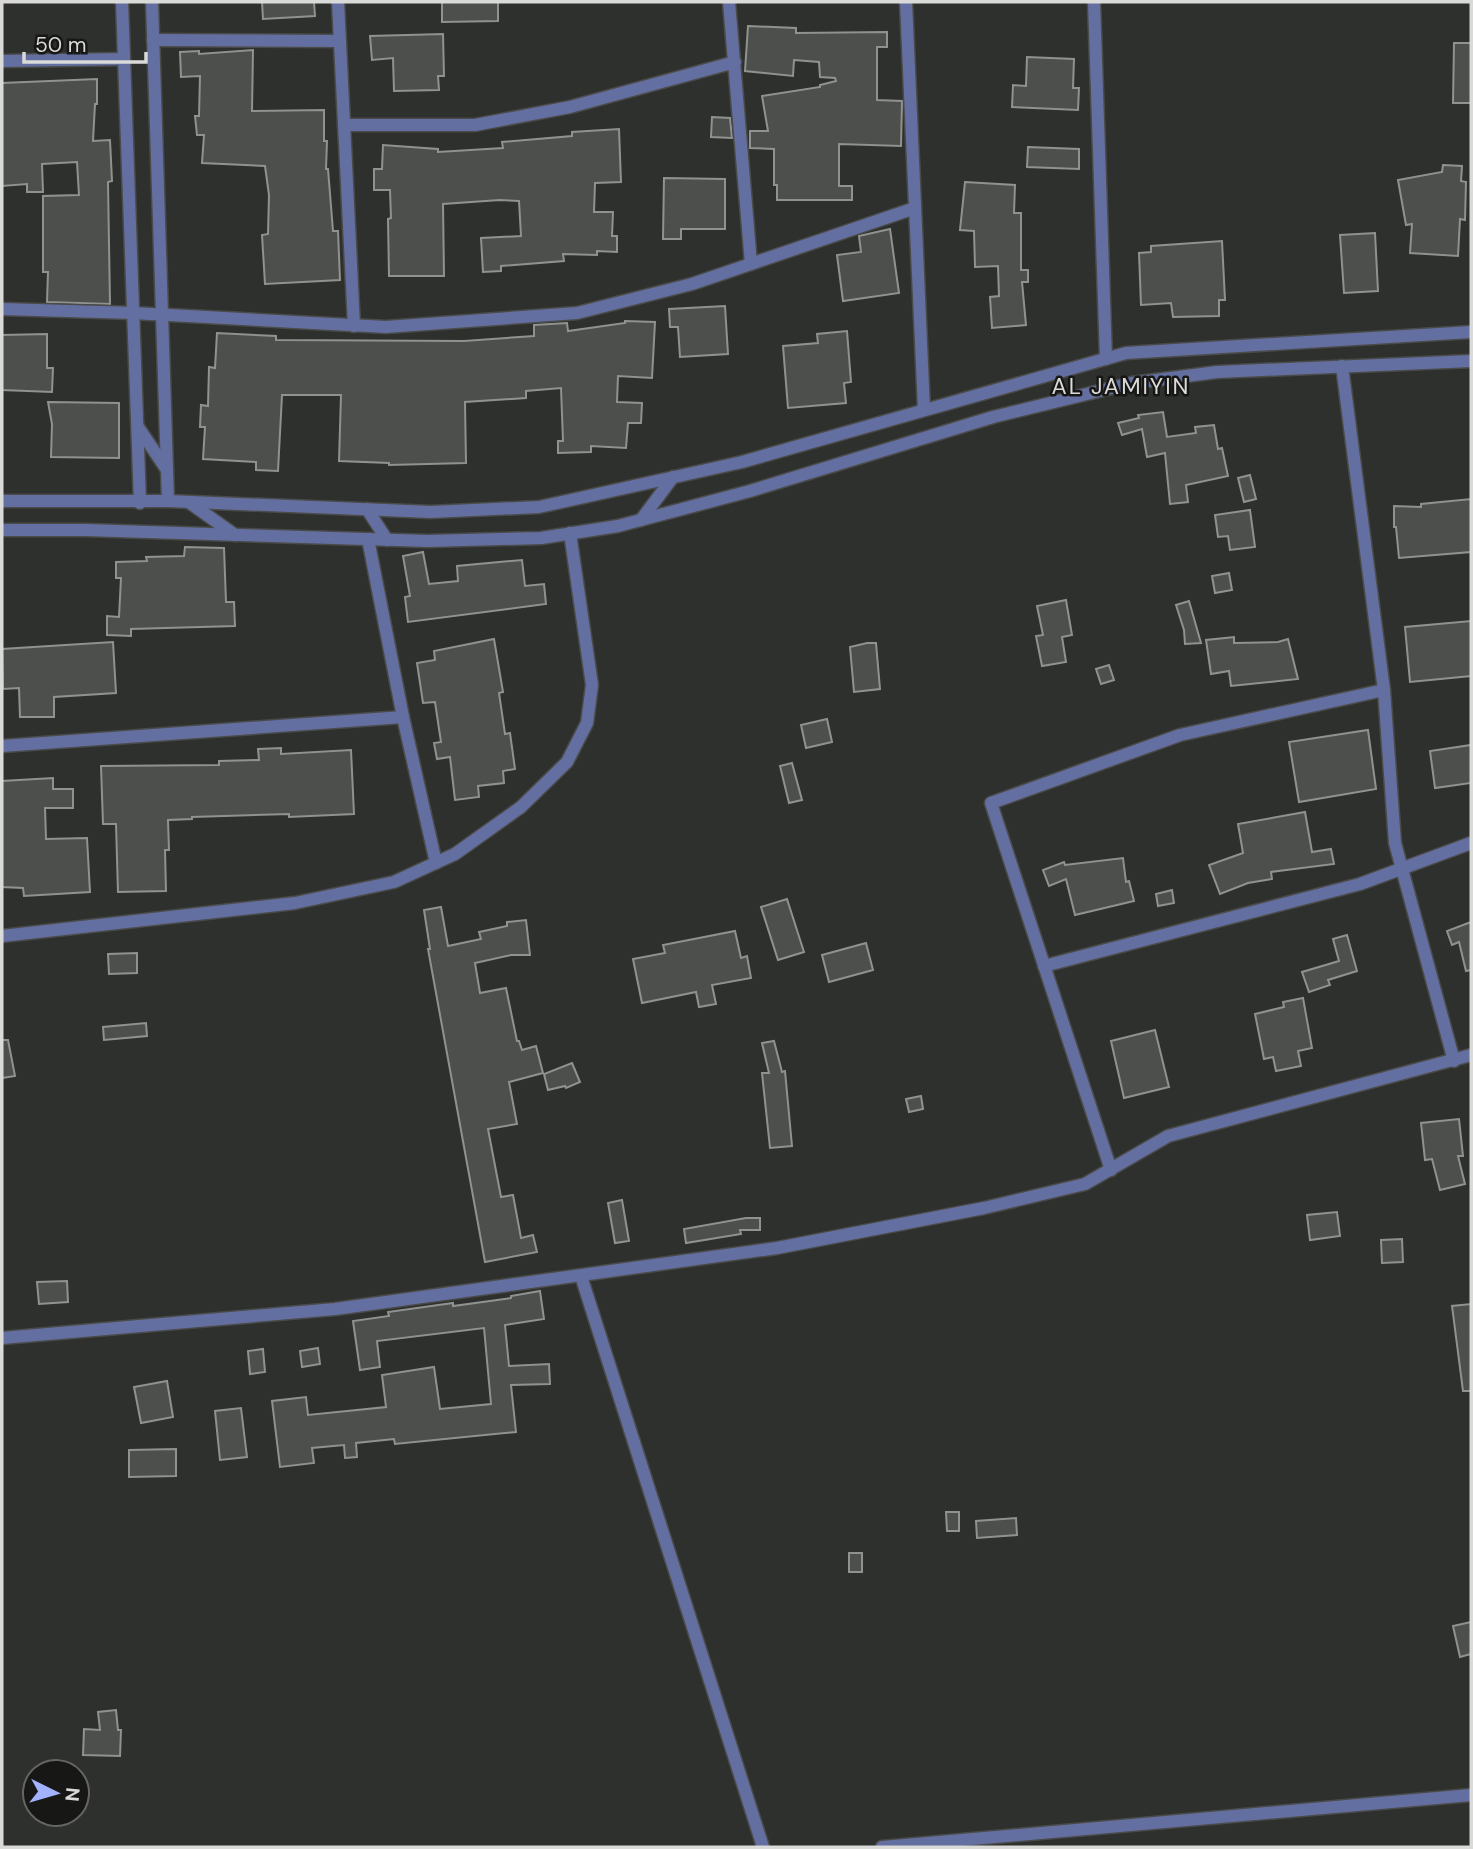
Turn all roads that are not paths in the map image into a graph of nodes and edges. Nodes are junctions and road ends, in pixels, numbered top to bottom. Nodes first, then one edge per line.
1 (122, 2) edge
2 (152, 2) edge
3 (338, 2) edge
4 (729, 2) edge
5 (906, 2) edge
6 (1094, 2) edge
7 (153, 40) junction
8 (340, 41) junction
9 (124, 59) junction
10 (2, 61) edge
11 (735, 62) junction
12 (344, 125) junction
13 (915, 208) junction
14 (751, 264) junction
15 (2, 309) edge
16 (133, 313) junction
17 (162, 316) junction
18 (354, 326) junction
19 (1471, 332) edge
20 (1106, 359) junction
21 (1471, 361) edge
22 (1342, 366) junction
23 (924, 410) junction
24 (137, 426) junction
25 (167, 471) junction
26 (673, 477) junction
27 (2, 501) edge
28 (168, 502) junction
29 (190, 502) junction
30 (140, 503) junction
31 (367, 509) junction
32 (641, 520) junction
33 (2, 530) edge
34 (570, 533) junction
35 (235, 535) junction
36 (368, 539) junction
37 (387, 540) junction
38 (1384, 690) junction
39 (403, 717) junction
40 (2, 747) edge
41 (1471, 844) edge
42 (436, 863) junction
43 (1402, 869) junction
44 (2, 936) edge
45 (1044, 967) junction
46 (1471, 1055) edge
47 (1454, 1061) junction
48 (1111, 1170) junction
49 (581, 1276) junction
50 (2, 1338) edge
51 (1471, 1795) edge
52 (762, 1847) edge
53 (882, 1847) edge

1 - 9 street
2 - 7 street
3 - 8 street
4 - 11 street
5 - 13 street
6 - 20 street
7 - 8 street
7 - 17 street
8 - 12 street
9 - 10 street
9 - 16 street
11 - 12 street
11 - 14 street
12 - 18 street
13 - 14 street
13 - 23 street
14 - 18 street
15 - 16 street
16 - 17 street
16 - 24 street
17 - 18 street
17 - 25 street
19 - 20 street
20 - 23 street
21 - 22 street
22 - 32 street
22 - 38 street
23 - 26 street
24 - 25 street
24 - 30 street
25 - 28 street
26 - 31 street
26 - 32 street
27 - 30 street
28 - 29 street
28 - 30 street
29 - 31 street
29 - 35 street
31 - 37 street
32 - 34 street
33 - 35 street
34 - 37 street
34 - 42 street
35 - 36 street
36 - 37 street
36 - 39 street
38 - 43 street
38 - 45 street
39 - 40 street
39 - 42 street
41 - 43 street
42 - 44 street
43 - 45 street
43 - 47 street
45 - 48 street
46 - 47 street
47 - 48 street
48 - 49 street
49 - 50 street
49 - 52 street
51 - 53 street

